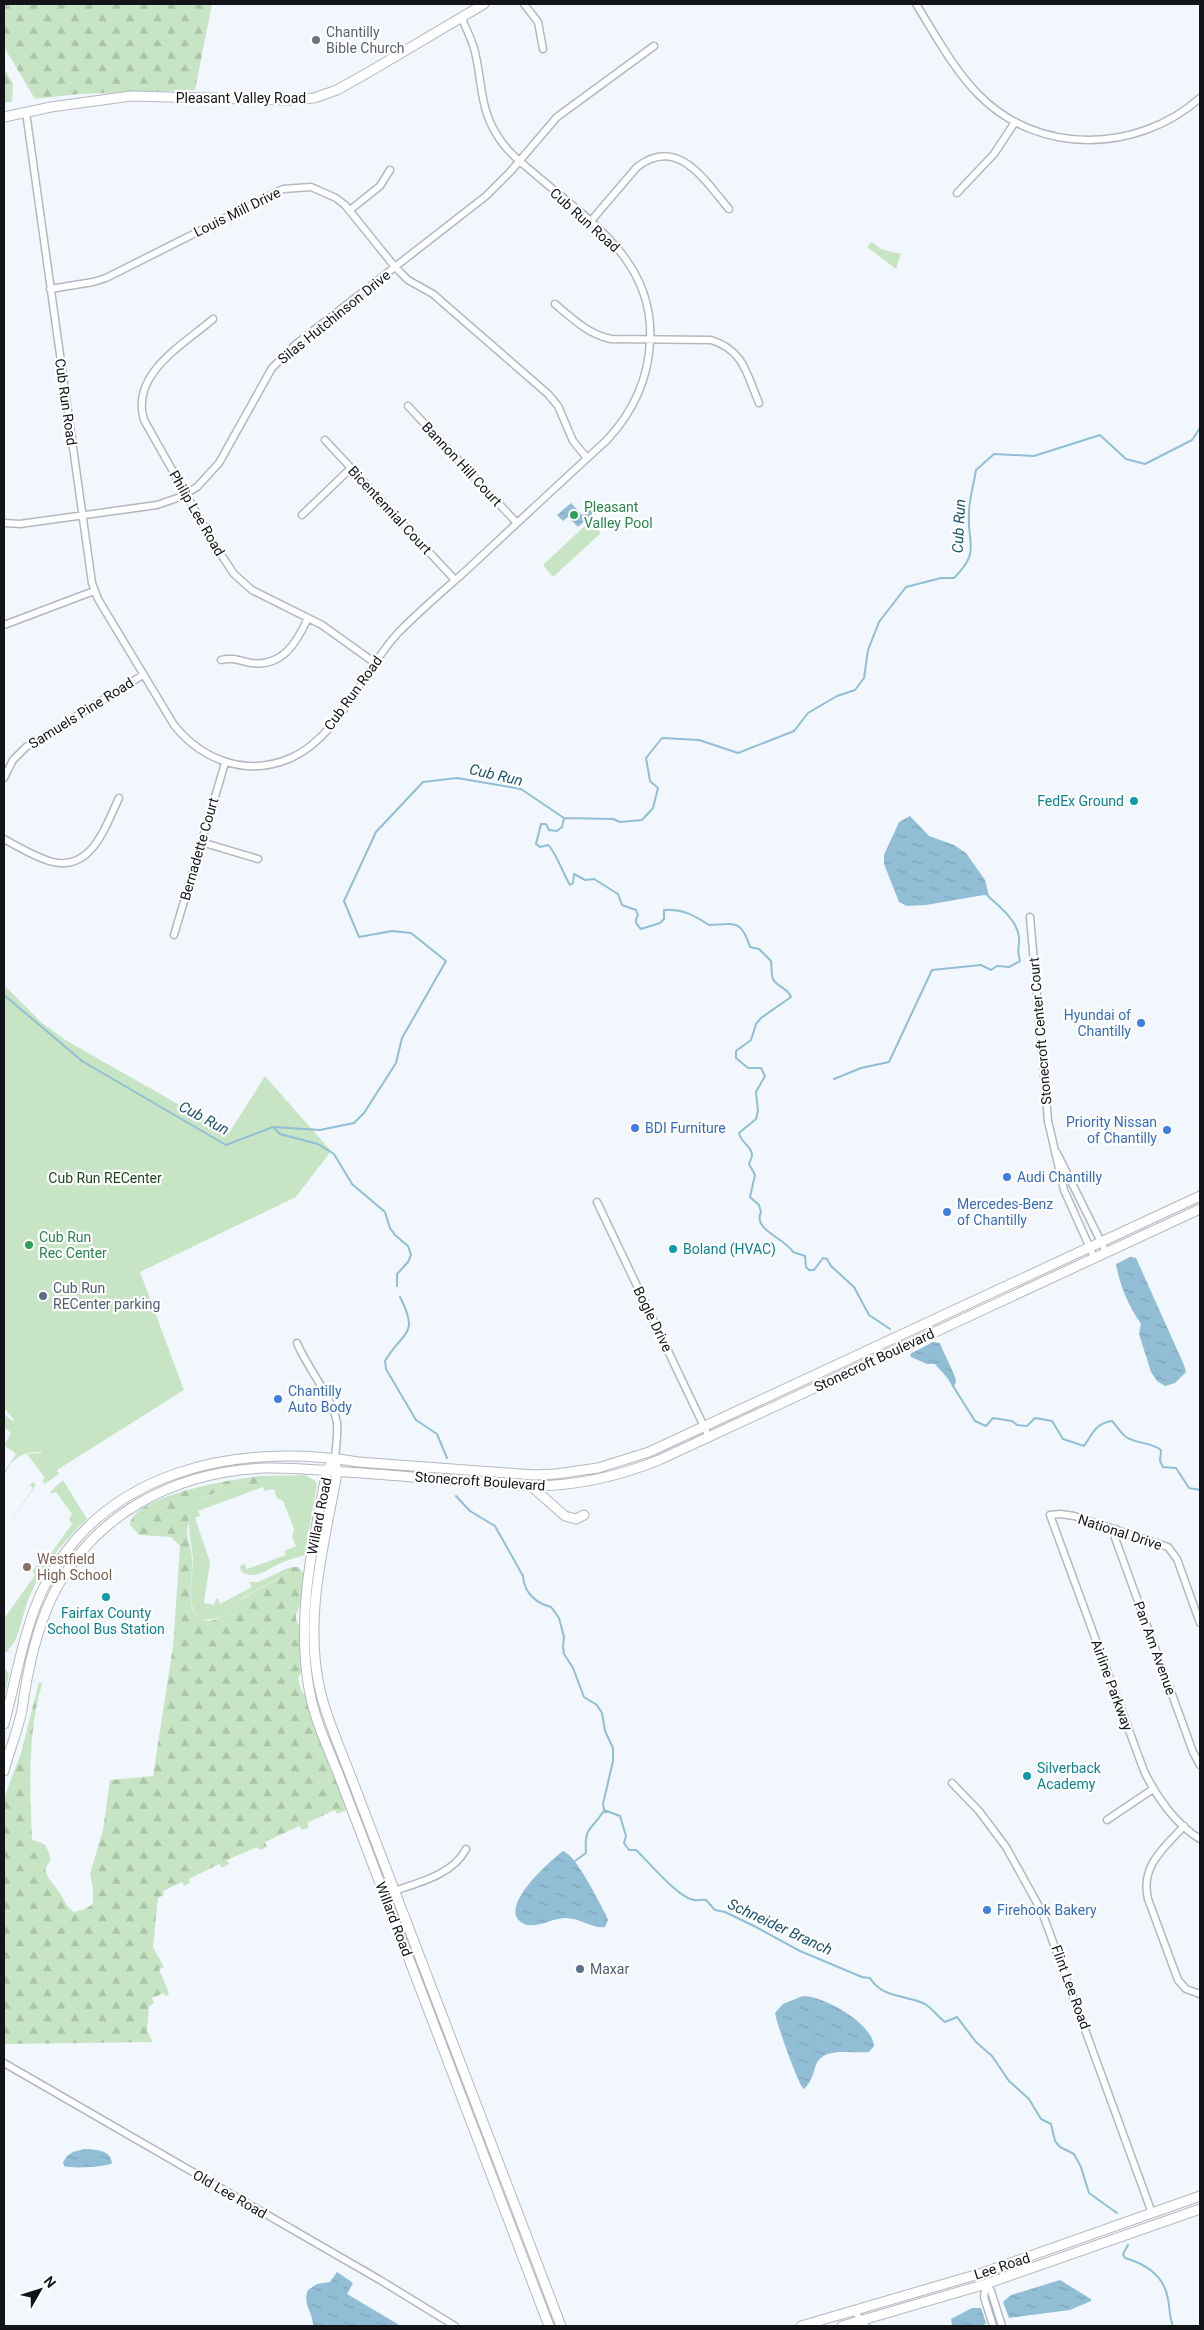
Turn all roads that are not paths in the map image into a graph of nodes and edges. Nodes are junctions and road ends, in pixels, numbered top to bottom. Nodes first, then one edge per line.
1 (484, 4) edge
2 (524, 4) edge
3 (916, 4) edge
4 (461, 17) junction
5 (654, 46) dead end
6 (543, 49) dead end
7 (1200, 98) edge
8 (26, 112) junction
9 (4, 117) edge
10 (1015, 122) junction
11 (519, 162) junction
12 (390, 170) dead end
13 (957, 193) dead end
14 (729, 209) dead end
15 (350, 210) junction
16 (590, 222) junction
17 (395, 267) junction
18 (50, 289) junction
19 (555, 304) dead end
20 (214, 319) dead end
21 (650, 340) junction
22 (759, 403) dead end
23 (408, 406) dead end
24 (325, 440) dead end
25 (587, 458) junction
26 (351, 468) junction
27 (186, 494) junction
28 (302, 515) dead end
29 (82, 516) junction
30 (4, 523) edge
31 (517, 523) junction
32 (455, 580) junction
33 (94, 591) junction
34 (308, 618) junction
35 (4, 625) edge
36 (221, 660) dead end
37 (375, 663) junction
38 (143, 675) junction
39 (225, 763) junction
40 (4, 778) edge
41 (119, 798) dead end
42 (4, 840) edge
43 (201, 842) junction
44 (258, 859) dead end
45 (1030, 917) dead end
46 (174, 935) dead end
47 (1052, 1143) junction
48 (1200, 1196) edge
49 (597, 1202) dead end
50 (1200, 1209) edge
51 (1101, 1242) junction
52 (1089, 1247) junction
53 (1106, 1252) junction
54 (1094, 1257) junction
55 (297, 1343) dead end
56 (704, 1426) junction
57 (709, 1437) junction
58 (335, 1458) junction
59 (327, 1470) junction
60 (337, 1471) junction
61 (532, 1486) junction
62 (584, 1515) dead end
63 (1050, 1515) joint
64 (1116, 1529) junction
65 (1200, 1623) edge
66 (4, 1724) edge
67 (1200, 1765) edge
68 (4, 1771) edge
69 (952, 1782) dead end
70 (1153, 1789) junction
71 (1107, 1820) dead end
72 (1184, 1826) junction
73 (1200, 1839) edge
74 (466, 1848) dead end
75 (396, 1890) junction
76 (385, 1894) junction
77 (1200, 1994) edge
78 (4, 2063) edge
79 (1200, 2196) edge
80 (1200, 2209) edge
81 (1152, 2213) junction
82 (986, 2284) junction
83 (854, 2311) junction
84 (859, 2324) edge
85 (455, 2326) edge
86 (549, 2326) edge
87 (561, 2326) edge
88 (801, 2326) edge
89 (842, 2326) edge
90 (993, 2326) edge
91 (1002, 2326) edge

1 - 4 main road, Pleasant Valley Road
2 - 6 street
3 - 10 street
4 - 8 main road, Pleasant Valley Road
4 - 11 street, Cub Run Road
5 - 11 street, Silas Hutchinson Drive
7 - 10 street
8 - 9 main road, Pleasant Valley Road
8 - 18 street, Cub Run Road
10 - 13 street
11 - 16 street, Cub Run Road
11 - 17 street, Silas Hutchinson Drive
12 - 15 street
14 - 16 street
15 - 17 street, Louis Mill Drive
15 - 18 street, Louis Mill Drive
16 - 21 street, Cub Run Road
17 - 25 street, Louis Mill Drive
17 - 27 street, Silas Hutchinson Drive
18 - 29 street, Cub Run Road
19 - 21 street
20 - 27 street, Philip Lee Road
21 - 22 street
21 - 25 street, Cub Run Road
23 - 31 street, Bannon Hill Court
24 - 26 street, Bicentennial Court
25 - 31 street, Cub Run Road
26 - 28 street
26 - 32 street, Bicentennial Court
27 - 29 street, Silas Hutchinson Drive
27 - 34 street, Philip Lee Road
29 - 30 street, Silas Hutchinson Drive
29 - 33 street, Cub Run Road
31 - 32 street, Cub Run Road
32 - 37 street, Cub Run Road
33 - 35 street
33 - 38 street, Cub Run Road
34 - 36 street
34 - 37 street, Philip Lee Road
37 - 39 street, Cub Run Road
38 - 39 street, Cub Run Road
38 - 40 street, Samuels Pine Road
39 - 43 street, Bernadette Court
41 - 42 street
43 - 44 street
43 - 46 street, Bernadette Court
45 - 47 street, Stonecroft Center Court
47 - 51 street, Stonecroft Center Court
47 - 52 street, Stonecroft Center Court
48 - 51 main road, Stonecroft Boulevard
49 - 56 street, Bogle Drive
50 - 53 main road, Stonecroft Boulevard
51 - 52 main road, Stonecroft Boulevard
51 - 53 street, Stonecroft Center Court
52 - 54 street, Stonecroft Center Court
52 - 56 main road, Stonecroft Boulevard
53 - 54 main road, Stonecroft Boulevard
54 - 57 main road, Stonecroft Boulevard
55 - 58 street
56 - 57 street, Bogle Drive
56 - 58 main road, Stonecroft Boulevard
57 - 61 main road, Stonecroft Boulevard
58 - 59 main road, Willard Road
58 - 60 main road, Willard Road
58 - 66 main road, Stonecroft Boulevard
59 - 60 main road, Stonecroft Boulevard
59 - 68 main road, Stonecroft Boulevard
59 - 76 main road, Willard Road
60 - 61 main road, Stonecroft Boulevard
60 - 75 main road, Willard Road
61 - 62 main road
63 - 64 street, National Drive
63 - 70 street, Airline Parkway
64 - 65 street, National Drive
64 - 67 street, Pan Am Avenue
69 - 81 street, Flint Lee Road
70 - 71 street
70 - 72 street, Airline Parkway
72 - 73 street, Airline Parkway
72 - 77 street
74 - 75 street
75 - 76 street
75 - 87 main road, Willard Road
76 - 86 main road, Willard Road
78 - 85 street, Old Lee Road
79 - 81 main road, Lee Road
80 - 82 main road, Lee Road
81 - 83 main road, Lee Road
82 - 84 main road, Lee Road
82 - 90 street
82 - 91 street
83 - 84 street
83 - 88 main road, Lee Road
84 - 89 main road, Lee Road

